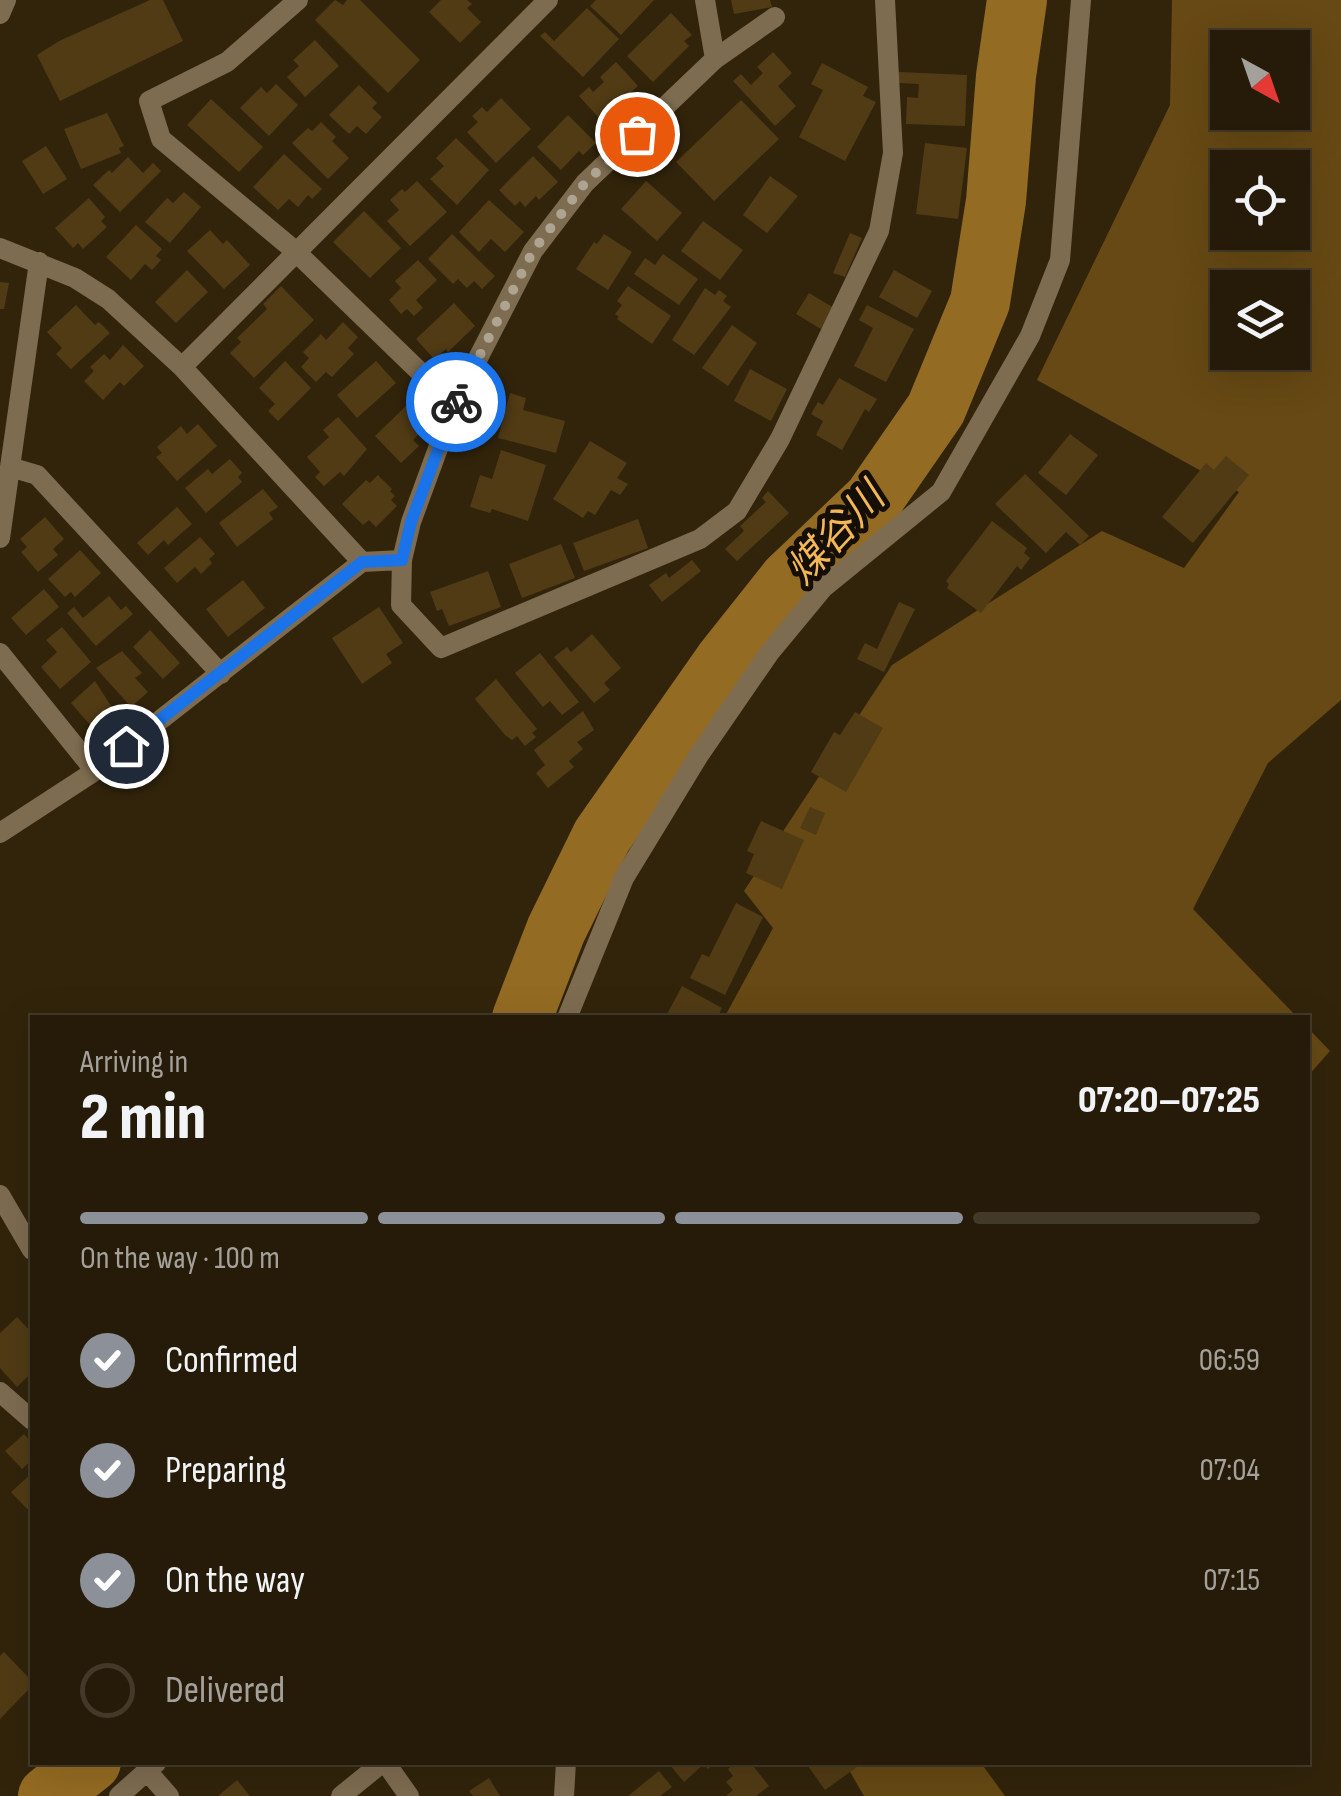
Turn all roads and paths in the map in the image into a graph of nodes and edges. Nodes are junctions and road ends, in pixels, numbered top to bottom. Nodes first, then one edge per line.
1 (6, 0) edge
2 (298, 0) edge
3 (548, 0) edge
4 (705, 0) edge
5 (885, 0) edge
6 (1080, 0) edge
7 (0, 14) edge
8 (775, 18) dead end
9 (715, 59) junction
10 (0, 248) edge
11 (294, 250) junction
12 (39, 262) junction
13 (182, 366) junction
14 (454, 404) junction
15 (10, 467) junction
16 (0, 538) edge
17 (402, 560) junction
18 (362, 562) junction
19 (0, 653) edge
20 (221, 674) junction
21 (94, 771) junction
22 (0, 833) edge
23 (568, 1015) edge
24 (0, 1195) edge
25 (30, 1247) edge
26 (0, 1392) edge
27 (30, 1418) edge
28 (380, 1765) edge
29 (386, 1765) edge
30 (566, 1765) edge
31 (152, 1766) edge
32 (118, 1796) edge
33 (169, 1796) edge
34 (341, 1796) edge
35 (408, 1796) edge
36 (564, 1796) edge

1 - 7 street
2 - 11 street
3 - 11 street
4 - 9 street
5 - 17 street
6 - 23 street
8 - 9 street
9 - 14 street
10 - 12 street
11 - 13 street
11 - 14 street
12 - 13 street
12 - 15 street
13 - 18 street
14 - 17 street
15 - 16 street
15 - 20 street
17 - 18 street
18 - 20 street
19 - 21 street
20 - 21 street
21 - 22 street
24 - 25 street
26 - 27 street
28 - 34 street
29 - 35 street
30 - 36 street
31 - 32 street
31 - 33 street

